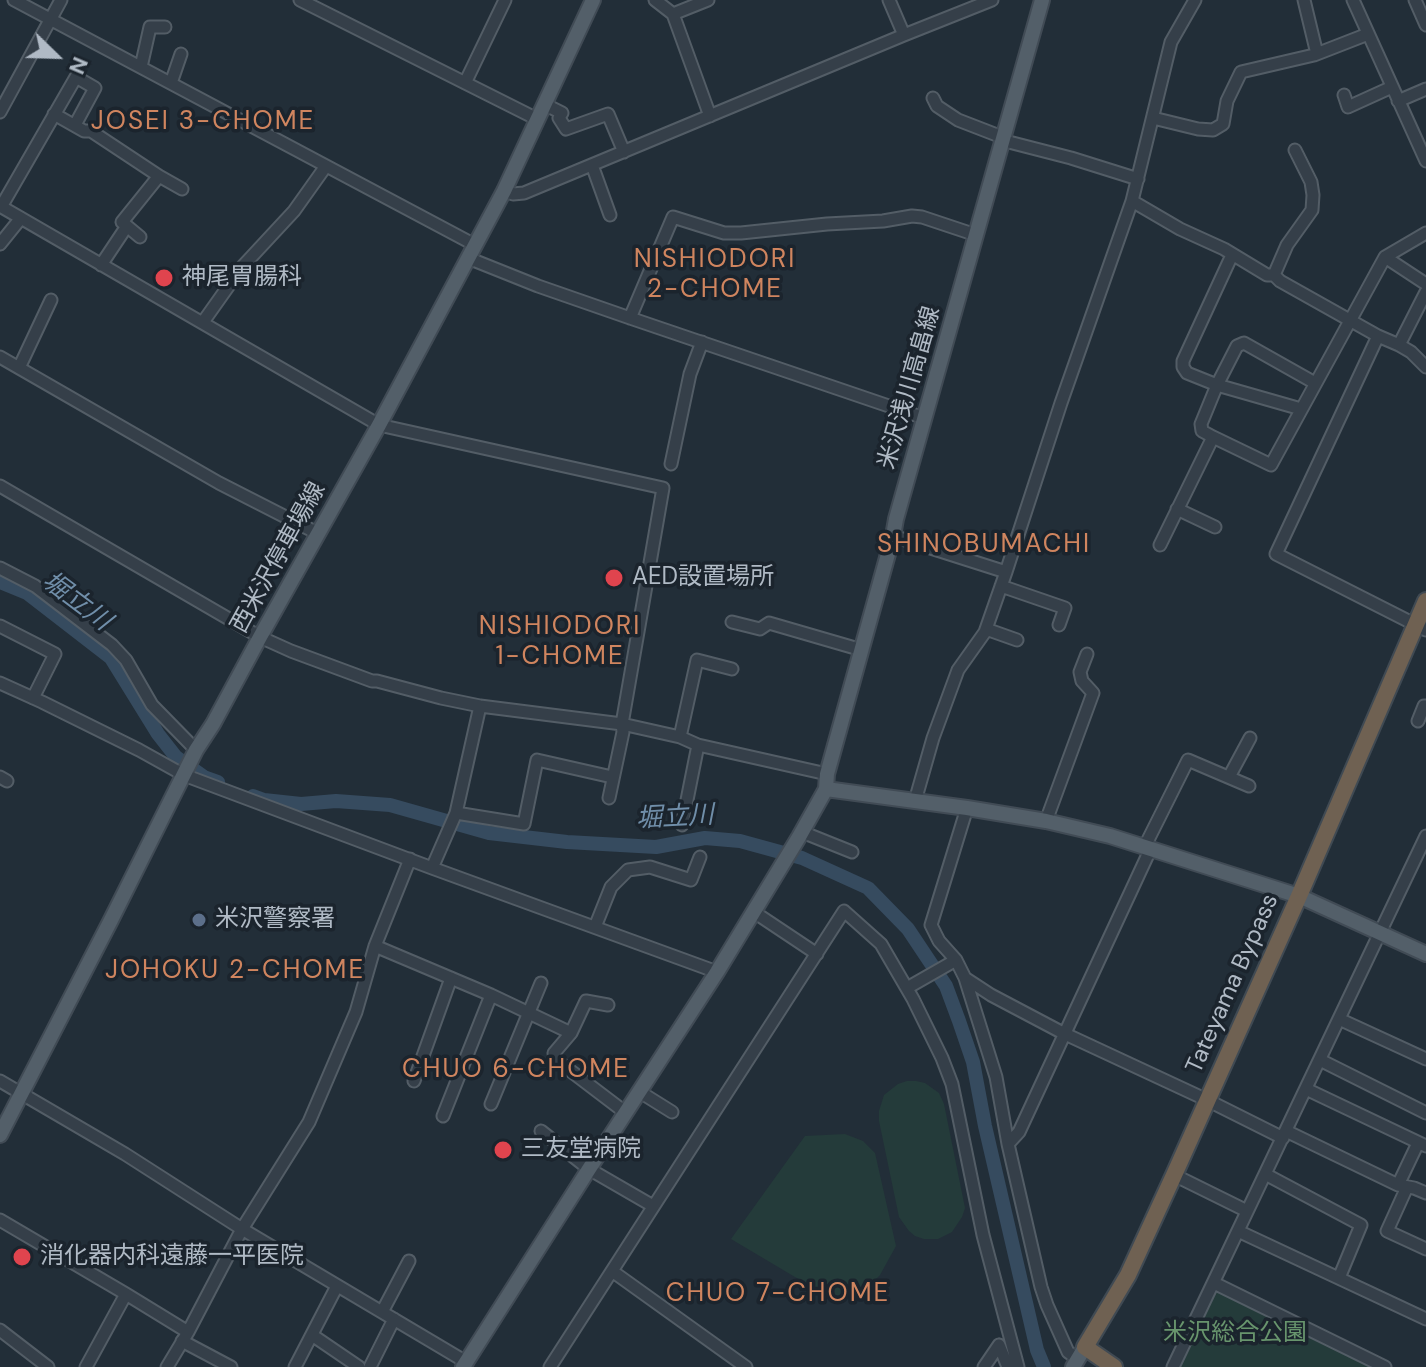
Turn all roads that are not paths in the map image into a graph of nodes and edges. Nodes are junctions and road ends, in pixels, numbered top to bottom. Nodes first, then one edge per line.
1 (14, 0) edge
2 (61, 0) edge
3 (300, 0) edge
4 (505, 0) edge
5 (593, 0) edge
6 (655, 0) edge
7 (708, 0) edge
8 (889, 0) edge
9 (992, 0) edge
10 (1042, 0) edge
11 (1195, 0) edge
12 (1304, 0) edge
13 (1415, 0) edge
14 (1356, 1) edge
15 (673, 14) junction
16 (51, 20) junction
17 (1426, 25) edge
18 (165, 27) dead end
19 (1368, 34) junction
20 (904, 35) junction
21 (181, 54) dead end
22 (1317, 54) junction
23 (141, 67) junction
24 (171, 83) junction
25 (465, 83) junction
26 (1392, 87) junction
27 (1426, 89) edge
28 (1344, 95) dead end
29 (933, 98) dead end
30 (1398, 101) junction
31 (544, 104) junction
32 (0, 112) edge
33 (54, 114) junction
34 (710, 116) junction
35 (1153, 118) junction
36 (537, 119) junction
37 (75, 125) junction
38 (1001, 139) junction
39 (1295, 150) dead end
40 (624, 152) junction
41 (1426, 161) edge
42 (592, 165) junction
43 (326, 166) junction
44 (159, 176) junction
45 (1138, 179) junction
46 (182, 189) dead end
47 (504, 191) junction
48 (1132, 201) junction
49 (0, 207) edge
50 (610, 215) dead end
51 (21, 218) junction
52 (127, 226) junction
53 (1426, 233) edge
54 (976, 235) junction
55 (140, 237) dead end
56 (0, 244) edge
57 (471, 252) junction
58 (1232, 255) junction
59 (1385, 257) junction
60 (101, 265) junction
61 (1274, 275) junction
62 (1426, 284) edge
63 (1426, 292) edge
64 (51, 300) dead end
65 (630, 318) junction
66 (1351, 320) junction
67 (203, 322) junction
68 (1378, 336) junction
69 (702, 342) junction
70 (1399, 345) junction
71 (0, 357) edge
72 (1426, 367) edge
73 (19, 368) junction
74 (1315, 383) junction
75 (1217, 385) junction
76 (1301, 409) junction
77 (924, 418) junction
78 (379, 425) junction
79 (1213, 437) junction
80 (671, 464) dead end
81 (0, 486) edge
82 (1177, 509) junction
83 (1215, 527) dead end
84 (319, 534) junction
85 (893, 536) junction
86 (1160, 545) dead end
87 (0, 568) edge
88 (1006, 572) junction
89 (1001, 586) junction
90 (1426, 601) edge
91 (732, 622) dead end
92 (1059, 625) dead end
93 (0, 626) edge
94 (1421, 627) edge
95 (986, 629) junction
96 (260, 637) junction
97 (1017, 640) dead end
98 (862, 650) junction
99 (1087, 654) dead end
100 (732, 669) dead end
101 (0, 683) edge
102 (33, 698) junction
103 (480, 706) junction
104 (1426, 706) edge
105 (1418, 721) dead end
106 (622, 724) junction
107 (680, 737) junction
108 (1250, 738) dead end
109 (698, 745) junction
110 (196, 750) junction
111 (185, 773) junction
112 (612, 777) junction
113 (1229, 777) junction
114 (826, 782) junction
115 (1249, 786) dead end
116 (609, 798) dead end
117 (915, 801) junction
118 (967, 808) junction
119 (456, 813) junction
120 (1046, 821) junction
121 (682, 825) dead end
122 (801, 834) junction
123 (1426, 836) edge
124 (1148, 847) junction
125 (852, 852) dead end
126 (700, 857) dead end
127 (410, 859) junction
128 (432, 868) junction
129 (1299, 896) junction
130 (754, 912) junction
131 (595, 927) junction
132 (1380, 932) junction
133 (375, 946) junction
134 (817, 954) junction
135 (1426, 954) edge
136 (954, 962) junction
137 (717, 972) junction
138 (451, 978) junction
139 (965, 978) junction
140 (541, 983) dead end
141 (912, 985) junction
142 (491, 995) junction
143 (608, 1005) dead end
144 (529, 1012) junction
145 (1339, 1019) junction
146 (571, 1033) junction
147 (1063, 1033) junction
148 (1426, 1059) edge
149 (1320, 1060) junction
150 (0, 1081) edge
151 (414, 1081) dead end
152 (1306, 1089) junction
153 (640, 1092) junction
154 (21, 1095) junction
155 (1207, 1100) junction
156 (491, 1104) dead end
157 (672, 1112) dead end
158 (626, 1113) junction
159 (1426, 1113) edge
160 (443, 1116) dead end
161 (541, 1131) dead end
162 (1284, 1134) junction
163 (0, 1135) edge
164 (1008, 1144) junction
165 (1422, 1145) edge
166 (589, 1169) junction
167 (1265, 1174) junction
168 (1174, 1175) junction
169 (1403, 1186) junction
170 (1426, 1193) edge
171 (653, 1206) junction
172 (1247, 1211) junction
173 (0, 1220) edge
174 (242, 1229) junction
175 (1238, 1231) junction
176 (1426, 1249) edge
177 (409, 1261) dead end
178 (612, 1271) junction
179 (1339, 1278) junction
180 (1214, 1283) junction
181 (337, 1286) junction
182 (126, 1294) junction
183 (382, 1312) junction
184 (394, 1319) junction
185 (1426, 1319) edge
186 (0, 1330) edge
187 (312, 1335) junction
188 (185, 1336) junction
189 (1079, 1358) edge
190 (465, 1364) edge
191 (48, 1367) edge
192 (86, 1367) edge
193 (167, 1367) edge
194 (231, 1367) edge
195 (295, 1367) edge
196 (359, 1367) edge
197 (370, 1367) edge
198 (550, 1367) edge
199 (746, 1367) edge
200 (984, 1367) edge
201 (1008, 1367) edge
202 (1018, 1367) edge
203 (1114, 1367) edge
204 (1173, 1367) edge
205 (1385, 1367) edge

1 - 16 street
2 - 16 street
3 - 25 street
4 - 25 street
5 - 31 main road, 西米沢停車場線
6 - 15 street
7 - 15 street
8 - 20 street
9 - 20 street
10 - 38 main road, 米沢浅川高畠線
11 - 35 street
12 - 22 street
13 - 17 street
14 - 19 street
15 - 34 street
16 - 23 street
16 - 32 street
18 - 23 street
19 - 22 street
19 - 26 street
20 - 34 street
21 - 24 street
22 - 35 street
23 - 24 street
24 - 43 street
25 - 36 street
26 - 28 street
26 - 30 street
27 - 30 street
29 - 38 street
30 - 41 street
31 - 36 main road, 西米沢停車場線
31 - 40 street
33 - 37 street
33 - 37 street
33 - 49 street
34 - 40 street
35 - 45 street
36 - 47 main road, 西米沢停車場線
37 - 44 street
38 - 45 street
38 - 54 main road, 米沢浅川高畠線
39 - 61 street
40 - 42 street
42 - 47 street
42 - 50 street
43 - 57 street
43 - 67 street
44 - 46 street
44 - 52 street
45 - 48 street
47 - 57 main road, 西米沢停車場線
48 - 58 street
48 - 88 street
49 - 51 street
51 - 56 street
51 - 60 street
52 - 55 street
52 - 60 street
53 - 59 street
54 - 65 street
54 - 77 main road, 米沢浅川高畠線
57 - 65 street
57 - 78 main road, 西米沢停車場線
58 - 61 street
58 - 75 street
59 - 62 street
59 - 66 street
60 - 67 street
61 - 66 street
63 - 70 street
64 - 73 street
65 - 69 street
66 - 68 street
66 - 74 street
67 - 78 street
68 - 70 street
68 - 94 street
69 - 77 street
69 - 80 street
70 - 72 street
71 - 73 street
73 - 84 street
74 - 75 street
74 - 76 street
75 - 76 street
75 - 79 street
76 - 79 street
77 - 85 main road, 米沢浅川高畠線
78 - 84 main road, 西米沢停車場線
78 - 106 street
79 - 82 street
81 - 96 street
82 - 83 street
82 - 86 street
84 - 96 main road, 西米沢停車場線
85 - 88 street
85 - 98 main road, 米沢浅川高畠線
87 - 110 street
88 - 89 street
89 - 92 street
89 - 95 street
90 - 94 highway, Tateyama Bypass
91 - 98 street
93 - 102 street
94 - 129 highway, Tateyama Bypass
95 - 97 street
95 - 117 street
96 - 103 street
96 - 110 main road, 西米沢停車場線
98 - 114 main road, 米沢浅川高畠線
99 - 120 street
100 - 107 street
101 - 102 street
102 - 111 street
103 - 106 street
103 - 119 street
104 - 105 street
106 - 107 street
106 - 112 street
107 - 109 street
108 - 113 street
109 - 114 street
109 - 121 street
110 - 111 main road, 西米沢停車場線
111 - 127 street
111 - 154 main road, 西米沢停車場線
112 - 116 street
112 - 119 street
113 - 115 street
113 - 124 street
114 - 117 main road
114 - 122 main road, 米沢浅川高畠線
117 - 118 main road
118 - 120 main road
118 - 136 street
119 - 128 street
120 - 124 main road
122 - 125 street
122 - 130 main road, 米沢浅川高畠線
123 - 132 street
124 - 129 main road
124 - 147 street
126 - 131 street
127 - 128 street
127 - 133 street
128 - 131 street
129 - 132 main road
129 - 155 highway, Tateyama Bypass
130 - 134 street
130 - 137 main road, 米沢浅川高畠線
131 - 137 street
132 - 135 main road
132 - 145 street
133 - 138 street
133 - 174 street
134 - 141 street
134 - 171 street
136 - 139 street
136 - 141 street
137 - 153 main road, 米沢浅川高畠線
138 - 142 street
138 - 151 street
139 - 147 street
139 - 164 street
140 - 144 street
141 - 202 street
142 - 144 street
142 - 160 street
143 - 146 street
144 - 146 street
144 - 156 street
145 - 148 street
145 - 149 street
146 - 158 street
147 - 155 street
147 - 164 street
149 - 152 street
149 - 159 street
150 - 154 street
152 - 162 street
152 - 165 street
153 - 157 street
153 - 158 main road, 米沢浅川高畠線
154 - 163 main road, 西米沢停車場線
154 - 174 street
155 - 162 street
155 - 168 highway, Tateyama Bypass
158 - 166 main road, 米沢浅川高畠線
161 - 166 street
162 - 167 street
162 - 169 street
164 - 189 street
165 - 169 street
166 - 171 street
166 - 190 main road, 米沢浅川高畠線
167 - 172 street
167 - 179 street
168 - 172 street
168 - 189 highway, Tateyama Bypass
169 - 170 street
169 - 176 street
171 - 178 street
172 - 175 street
173 - 182 street
174 - 181 street
174 - 188 street
175 - 179 street
175 - 180 street
177 - 183 street
178 - 198 street
178 - 199 street
179 - 185 street
180 - 204 street
180 - 205 street
181 - 183 street
181 - 187 street
182 - 188 street
182 - 192 street
183 - 184 street
184 - 190 street
184 - 197 street
186 - 191 street
187 - 195 street
187 - 196 street
188 - 193 street
188 - 194 street
189 - 203 highway
200 - 201 street

